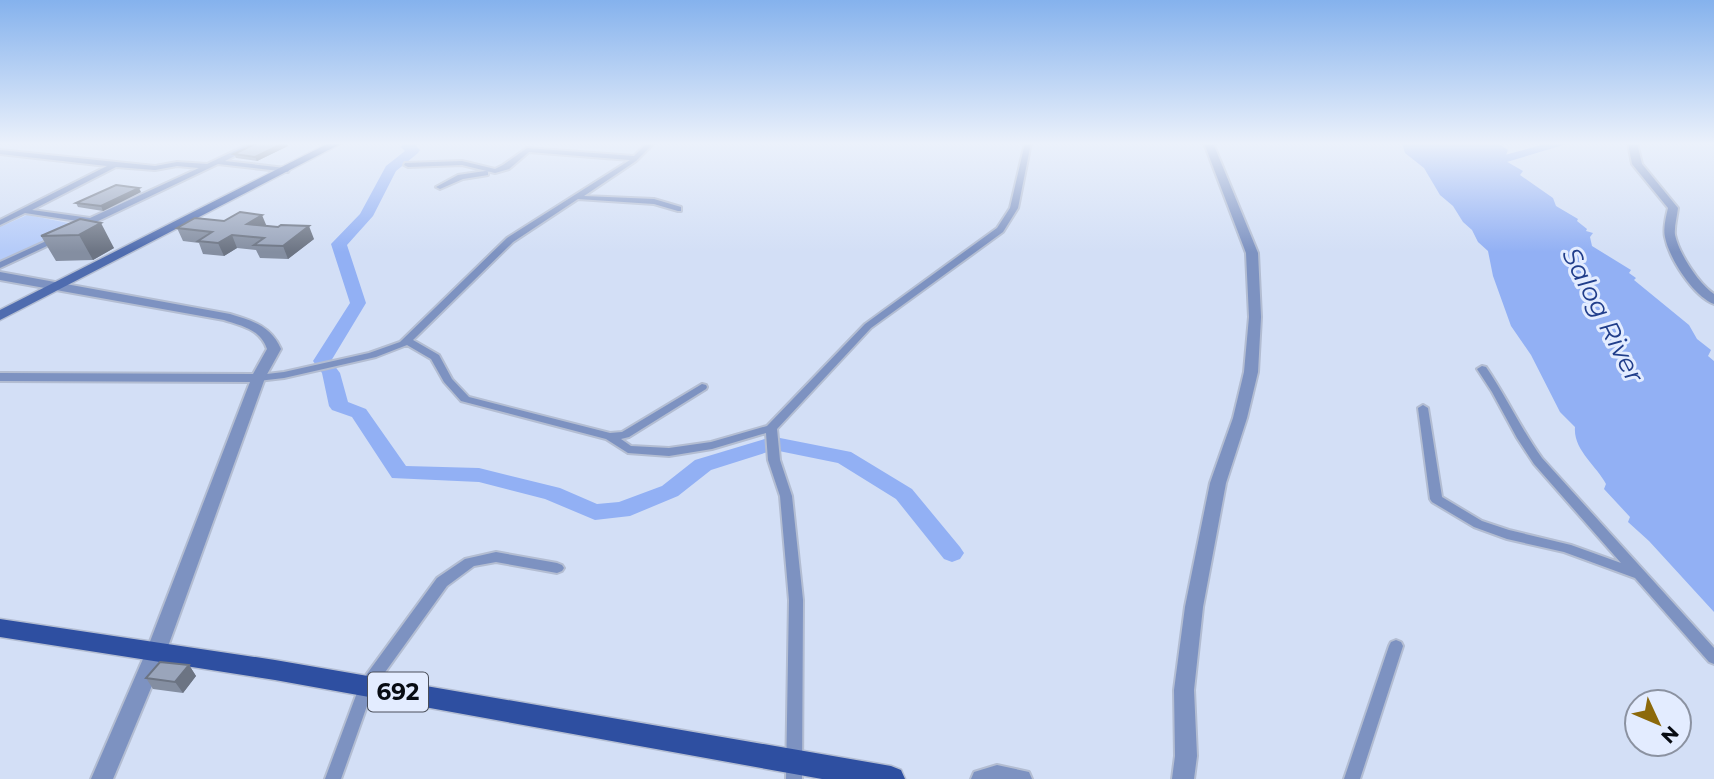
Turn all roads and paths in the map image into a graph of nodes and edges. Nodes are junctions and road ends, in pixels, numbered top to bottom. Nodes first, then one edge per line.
1 (87, 179) edge
2 (180, 179) edge
3 (267, 179) edge
4 (456, 179) edge
5 (605, 179) edge
6 (1020, 179) edge
7 (1223, 179) edge
8 (1650, 179) edge
9 (440, 187) dead end
10 (577, 198) junction
11 (678, 209) dead end
12 (26, 211) junction
13 (91, 221) junction
14 (0, 223) edge
15 (0, 265) edge
16 (0, 276) edge
17 (58, 287) junction
18 (1714, 300) edge
19 (3, 314) edge
20 (407, 341) junction
21 (1482, 369) dead end
22 (0, 377) edge
23 (258, 378) junction
24 (702, 387) dead end
25 (1423, 408) dead end
26 (771, 428) junction
27 (610, 437) junction
28 (557, 568) dead end
29 (1640, 574) junction
30 (0, 628) edge
31 (1396, 646) dead end
32 (156, 652) junction
33 (1714, 658) edge
34 (366, 686) junction
35 (794, 771) edge
36 (102, 779) edge
37 (333, 779) edge
38 (891, 779) edge
39 (982, 779) edge
40 (1021, 779) edge
41 (1184, 779) edge
42 (1352, 779) edge

1 - 12 street
2 - 13 street
3 - 17 main road
4 - 9 street
5 - 10 street
6 - 26 street
7 - 41 street
8 - 18 street
10 - 11 street
10 - 20 street
12 - 13 street
12 - 14 street
13 - 15 street
16 - 17 street
17 - 19 main road
17 - 23 street
20 - 23 street
20 - 27 street
21 - 29 street
22 - 23 street
23 - 32 street
24 - 27 street
25 - 29 street
26 - 27 street
26 - 35 street
28 - 34 street
29 - 33 street
30 - 32 main road, 692
31 - 42 street
32 - 34 main road, 692
32 - 36 street
34 - 35 main road, 692
34 - 37 street
35 - 38 main road, 692
39 - 40 street

